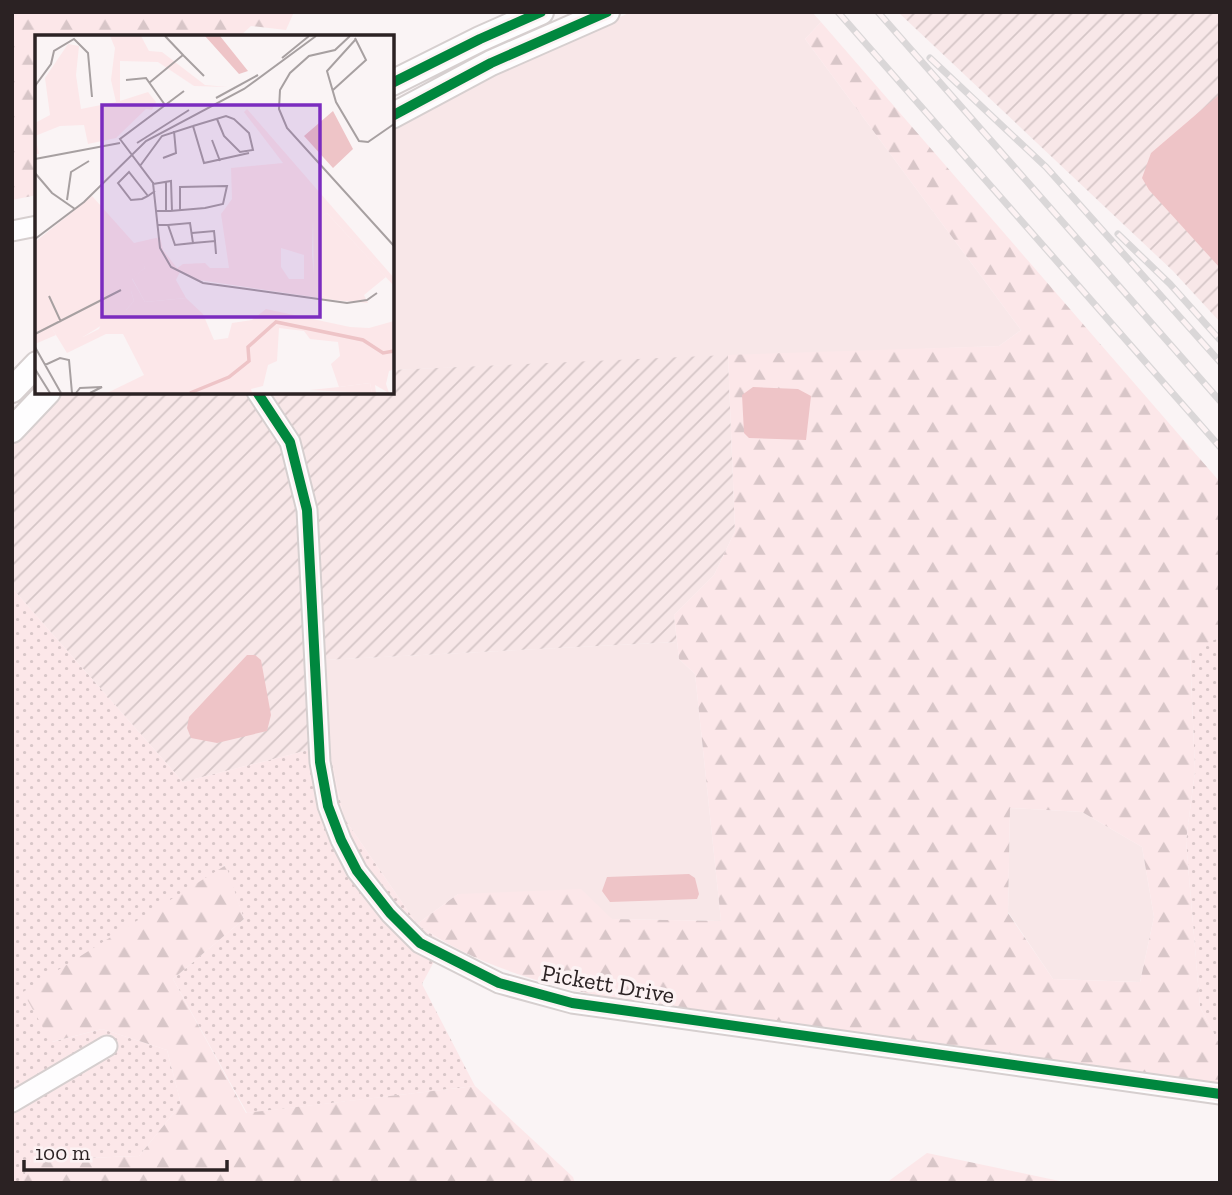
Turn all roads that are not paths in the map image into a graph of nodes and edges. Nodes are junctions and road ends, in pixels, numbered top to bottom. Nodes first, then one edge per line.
1 (541, 12) edge
2 (607, 12) edge
3 (394, 82) edge
4 (394, 115) edge
5 (35, 226) edge
6 (12, 231) edge
7 (35, 366) edge
8 (12, 390) edge
9 (46, 394) edge
10 (258, 394) edge
11 (12, 430) edge
12 (107, 1046) dead end
13 (1220, 1094) edge
14 (12, 1102) edge

1 - 3 main road
2 - 4 main road
5 - 6 street
7 - 8 main road
9 - 11 main road
10 - 13 street, Pickett Drive
12 - 14 street

